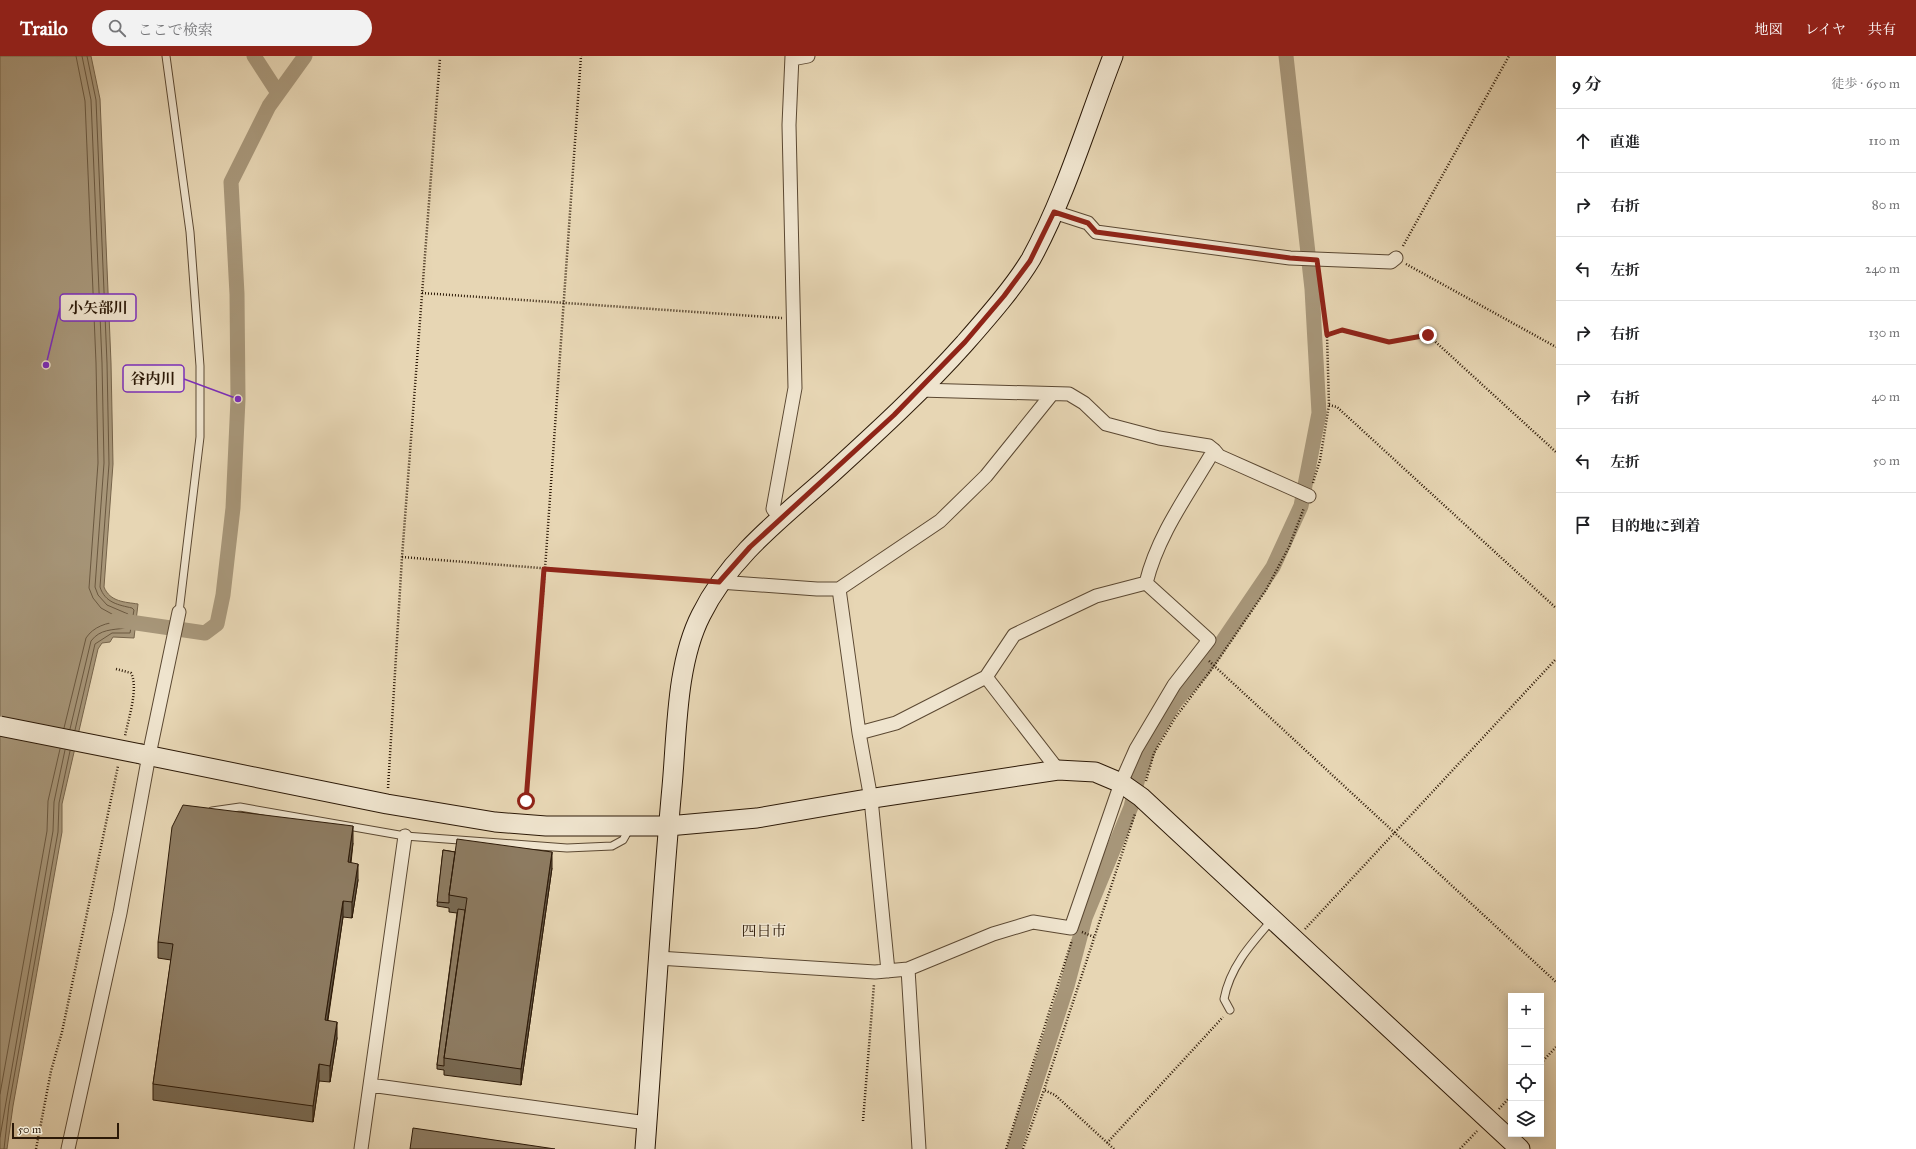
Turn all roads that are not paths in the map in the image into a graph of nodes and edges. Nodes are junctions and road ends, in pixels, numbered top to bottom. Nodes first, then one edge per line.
1 (166, 56) edge
2 (808, 56) edge
3 (1113, 56) edge
4 (792, 57) edge
5 (1054, 212) junction
6 (1396, 258) road end
7 (920, 390) junction
8 (1052, 394) junction
9 (1214, 450) junction
10 (1309, 496) road end
11 (780, 518) junction
12 (719, 582) junction
13 (1146, 583) junction
14 (839, 589) junction
15 (179, 612) joint
16 (986, 678) junction
17 (0, 726) edge
18 (859, 733) junction
19 (145, 755) junction
20 (1058, 770) junction
21 (1132, 791) junction
22 (871, 799) junction
23 (205, 810) edge
24 (627, 826) junction
25 (668, 826) junction
26 (405, 836) junction
27 (1273, 919) junction
28 (658, 958) junction
29 (908, 969) junction
30 (888, 971) junction
31 (1230, 1010) road end
32 (370, 1085) junction
33 (647, 1123) junction
34 (68, 1149) edge
35 (361, 1149) edge
36 (645, 1149) edge
37 (919, 1149) edge
38 (1520, 1149) edge

1 - 15 lane
2 - 4 street
3 - 5 street
4 - 11 street
5 - 6 street
5 - 7 street
7 - 8 street
7 - 11 street
8 - 9 street
8 - 14 street
9 - 10 street
9 - 13 street
11 - 12 street
12 - 14 street
12 - 25 street
13 - 16 street
13 - 21 street
14 - 18 street
15 - 19 street
16 - 18 street
16 - 20 street
17 - 19 street, bridge
18 - 22 street
19 - 24 street
19 - 34 street
20 - 21 street
20 - 22 street
21 - 27 street
21 - 29 street
22 - 25 street
22 - 30 street
23 - 26 lane
24 - 25 street
24 - 26 lane
25 - 28 street
26 - 32 street
27 - 31 lane
27 - 38 street
28 - 30 street
28 - 33 street
29 - 30 street
29 - 37 street
32 - 33 street
32 - 35 street
33 - 36 street

